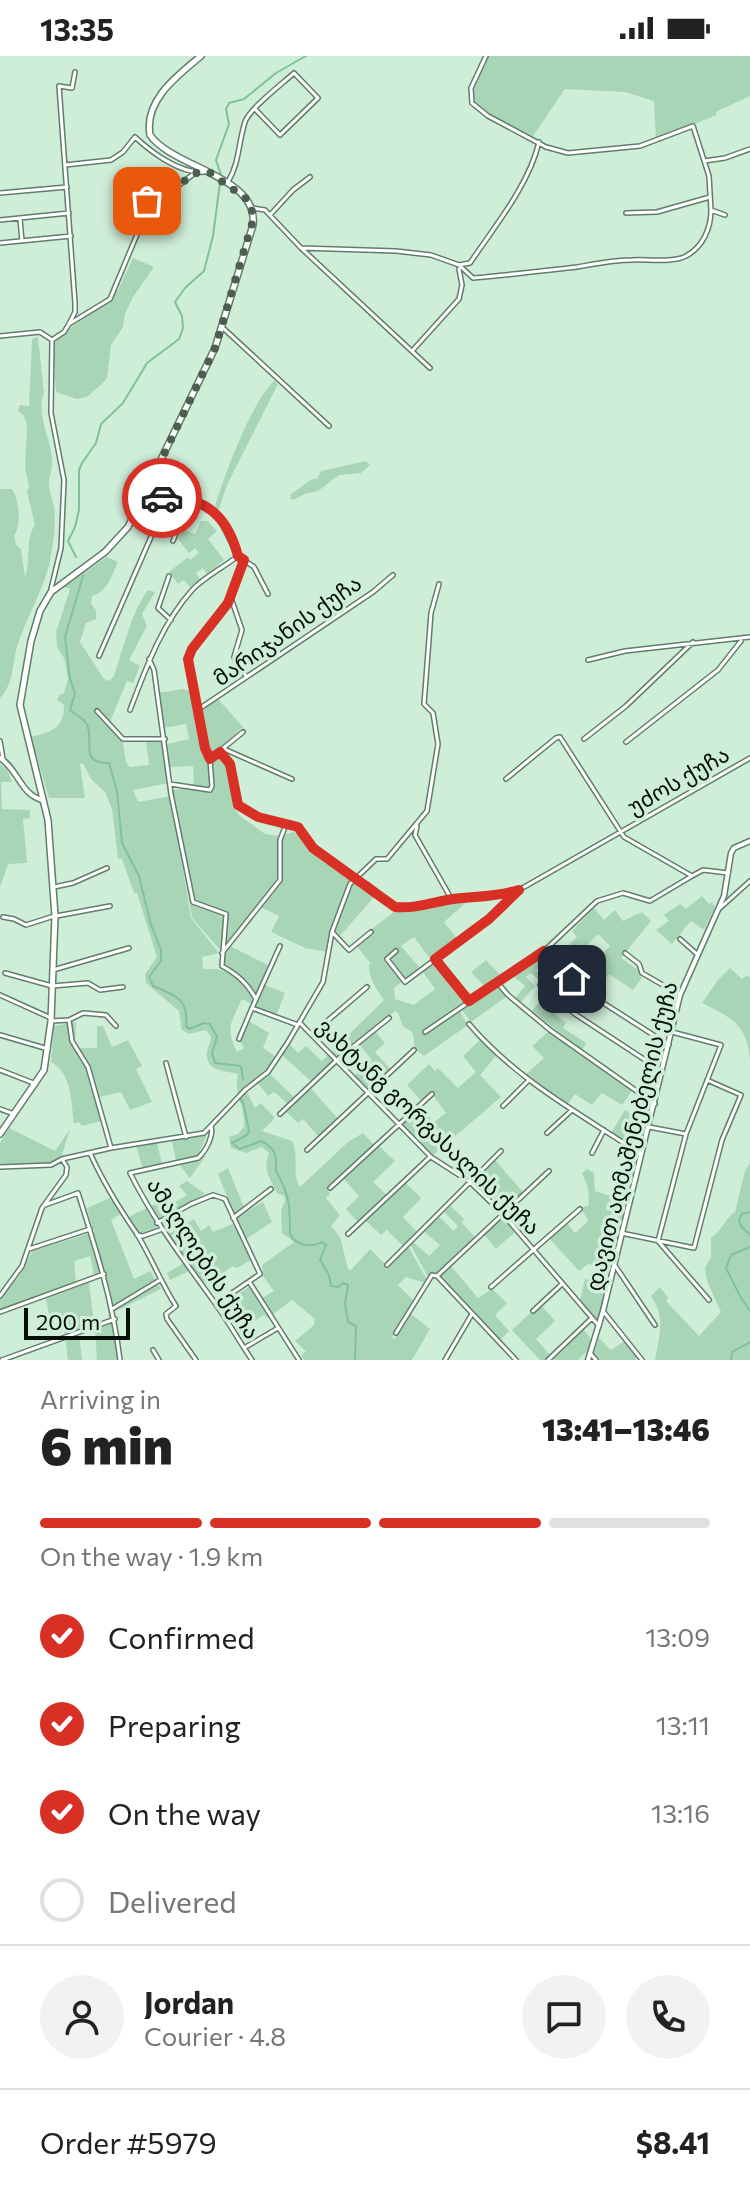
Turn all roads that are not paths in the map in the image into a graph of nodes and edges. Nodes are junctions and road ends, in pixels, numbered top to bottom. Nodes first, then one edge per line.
1 (201, 56) edge
2 (486, 56) edge
3 (75, 72) dead end
4 (255, 109) junction
5 (539, 142) junction
6 (750, 149) edge
7 (704, 161) junction
8 (65, 165) junction
9 (209, 172) junction
10 (195, 173) junction
11 (310, 177) dead end
12 (223, 180) junction
13 (67, 187) junction
14 (0, 193) edge
15 (710, 197) junction
16 (252, 208) junction
17 (711, 210) junction
18 (69, 213) junction
19 (626, 213) dead end
20 (270, 215) junction
21 (725, 215) dead end
22 (20, 219) junction
23 (0, 220) edge
24 (71, 236) junction
25 (22, 241) junction
26 (0, 243) edge
27 (301, 248) junction
28 (459, 265) junction
29 (69, 324) junction
30 (222, 327) junction
31 (0, 336) edge
32 (52, 340) junction
33 (412, 351) junction
34 (430, 368) dead end
35 (329, 426) dead end
36 (168, 498) junction
37 (189, 501) junction
38 (141, 502) junction
39 (173, 541) dead end
40 (238, 556) junction
41 (244, 560) junction
42 (393, 575) dead end
43 (169, 576) dead end
44 (439, 584) dead end
45 (51, 592) junction
46 (268, 594) dead end
47 (231, 598) junction
48 (171, 620) junction
49 (750, 635) edge
50 (742, 640) junction
51 (693, 642) junction
52 (99, 656) dead end
53 (149, 659) junction
54 (588, 660) dead end
55 (246, 677) junction
56 (199, 709) junction
57 (130, 710) dead end
58 (97, 711) dead end
59 (243, 732) dead end
60 (165, 739) junction
61 (584, 739) dead end
62 (0, 741) edge
63 (626, 742) dead end
64 (222, 750) junction
65 (750, 758) edge
66 (1, 759) edge
67 (210, 759) junction
68 (292, 779) dead end
69 (506, 779) dead end
70 (170, 784) junction
71 (45, 800) junction
72 (286, 825) junction
73 (417, 826) junction
74 (622, 831) junction
75 (750, 841) edge
76 (107, 868) dead end
77 (728, 873) junction
78 (692, 876) junction
79 (354, 878) junction
80 (750, 881) edge
81 (54, 887) junction
82 (519, 890) junction
83 (452, 900) junction
84 (110, 906) dead end
85 (719, 909) junction
86 (55, 916) junction
87 (3, 917) dead end
88 (332, 932) junction
89 (371, 932) dead end
90 (680, 939) dead end
91 (280, 946) dead end
92 (129, 948) dead end
93 (396, 951) dead end
94 (544, 951) junction
95 (222, 953) junction
96 (625, 953) dead end
97 (598, 954) dead end
98 (698, 955) junction
99 (435, 959) junction
100 (53, 970) junction
101 (5, 973) dead end
102 (572, 979) junction
103 (497, 982) junction
104 (540, 985) dead end
105 (52, 986) junction
106 (123, 987) dead end
107 (367, 987) dead end
108 (0, 995) edge
109 (680, 995) junction
110 (256, 999) junction
111 (469, 1001) junction
112 (252, 1008) junction
113 (389, 1018) dead end
114 (51, 1019) junction
115 (69, 1020) junction
116 (299, 1024) junction
117 (469, 1024) dead end
118 (116, 1026) dead end
119 (425, 1032) dead end
120 (672, 1032) junction
121 (312, 1034) junction
122 (0, 1035) edge
123 (239, 1039) dead end
124 (669, 1045) junction
125 (48, 1049) junction
126 (414, 1050) dead end
127 (338, 1059) junction
128 (166, 1063) dead end
129 (0, 1070) edge
130 (662, 1071) junction
131 (707, 1080) junction
132 (528, 1081) junction
133 (36, 1084) junction
134 (368, 1091) junction
135 (432, 1094) dead end
136 (655, 1104) junction
137 (503, 1106) dead end
138 (0, 1109) edge
139 (572, 1110) junction
140 (14, 1114) junction
141 (280, 1114) dead end
142 (399, 1124) junction
143 (211, 1126) junction
144 (649, 1127) junction
145 (604, 1130) junction
146 (547, 1133) dead end
147 (0, 1134) edge
148 (686, 1134) junction
149 (186, 1137) junction
150 (111, 1148) junction
151 (307, 1150) dead end
152 (501, 1151) dead end
153 (90, 1153) junction
154 (592, 1153) dead end
155 (641, 1154) junction
156 (431, 1157) junction
157 (62, 1159) junction
158 (0, 1167) edge
159 (549, 1171) dead end
160 (470, 1182) junction
161 (330, 1188) dead end
162 (271, 1189) dead end
163 (45, 1205) junction
164 (580, 1209) dead end
165 (502, 1213) junction
166 (233, 1218) junction
167 (157, 1223) junction
168 (90, 1229) junction
169 (161, 1229) junction
170 (621, 1233) junction
171 (348, 1234) dead end
172 (137, 1235) junction
173 (658, 1241) junction
174 (533, 1249) junction
175 (28, 1250) junction
176 (614, 1264) junction
177 (387, 1265) dead end
178 (104, 1274) junction
179 (437, 1276) junction
180 (160, 1280) junction
181 (250, 1283) junction
182 (562, 1284) junction
183 (491, 1287) dead end
184 (0, 1296) edge
185 (709, 1300) dead end
186 (216, 1304) junction
187 (112, 1309) junction
188 (533, 1311) dead end
189 (603, 1311) junction
190 (0, 1312) edge
191 (472, 1314) junction
192 (592, 1318) junction
193 (115, 1319) junction
194 (655, 1325) dead end
195 (599, 1326) junction
196 (278, 1328) junction
197 (396, 1333) dead end
198 (244, 1348) junction
199 (153, 1350) dead end
200 (590, 1353) junction
201 (510, 1358) edge
202 (2, 1360) edge
203 (120, 1360) edge
204 (159, 1360) edge
205 (196, 1360) edge
206 (252, 1360) edge
207 (299, 1360) edge
208 (445, 1360) edge
209 (516, 1360) edge
210 (548, 1360) edge
211 (588, 1360) edge
212 (596, 1360) edge
213 (642, 1360) edge

1 - 9 main road
2 - 5 street
3 - 8 street
4 - 4 street
4 - 12 street
5 - 7 street
5 - 28 street
6 - 7 street
7 - 15 street
8 - 10 street
8 - 13 street
9 - 10 street
9 - 12 main road
10 - 29 street
11 - 20 street
12 - 16 main road
13 - 14 street
13 - 18 street
15 - 17 street
15 - 19 street
16 - 20 street
16 - 30 main road
17 - 21 street
17 - 28 street
18 - 22 street
18 - 24 street
20 - 27 street
22 - 23 street
22 - 25 street
24 - 25 street
24 - 29 street
25 - 26 street
27 - 28 street
27 - 33 street
28 - 33 street
29 - 32 street
30 - 35 street
30 - 38 main road
31 - 32 street
32 - 45 street
33 - 34 street
36 - 37 street
36 - 38 street
36 - 52 street
37 - 39 street
37 - 40 street
38 - 45 main road
40 - 41 street
40 - 48 street
41 - 46 street
41 - 47 street
42 - 55 street, მარიჯანის ქუჩა
43 - 48 street
44 - 73 street
45 - 71 main road
47 - 55 street
47 - 56 street
48 - 53 street
49 - 50 street
50 - 51 street
50 - 63 street
51 - 54 street
51 - 61 street
53 - 57 street
53 - 60 street
55 - 56 street, მარიჯანის ქუჩა
56 - 67 street
58 - 60 street
59 - 64 street
60 - 70 street
62 - 66 street
64 - 67 street
64 - 68 street
64 - 72 street
65 - 74 street, უძოს ქუჩა
66 - 71 street
67 - 70 street
69 - 74 street
70 - 95 street
71 - 81 main road
72 - 79 street
72 - 95 street
73 - 79 street
73 - 83 street
74 - 78 street
74 - 82 street, უძოს ქუჩა
75 - 77 street, დავით აღმაშენებელის ქუჩა
76 - 81 street
77 - 78 street
77 - 85 street, დავით აღმაშენებელის ქუჩა
78 - 94 street
79 - 83 street
79 - 88 street
80 - 85 street
81 - 86 main road
82 - 83 street
82 - 99 street
84 - 86 street
85 - 98 street, დავით აღმაშენებელის ქუჩა
86 - 87 street
86 - 100 main road
88 - 89 street
88 - 116 street
90 - 98 street
91 - 110 street
92 - 100 street
93 - 99 street
94 - 102 street
94 - 103 street
95 - 110 street
96 - 109 street
97 - 102 street
98 - 109 street, დავით აღმაშენებელის ქუჩა
99 - 111 street
100 - 105 main road
101 - 105 street
102 - 124 street
103 - 111 street
103 - 136 street
104 - 130 street
105 - 106 street
105 - 114 main road
107 - 121 street
108 - 114 street
109 - 120 street, დავით აღმაშენებელის ქუჩა
110 - 112 street
111 - 119 street
112 - 116 street, ვახტანგ გორგასალის ქუჩა
112 - 123 street
113 - 127 street
114 - 115 street
114 - 125 main road
115 - 118 street
115 - 150 street
116 - 121 street, ვახტანგ გორგასალის ქუჩა
116 - 143 street
117 - 132 street
120 - 124 street, დავით აღმაშენებელის ქუჩა
120 - 131 street
121 - 127 street, ვახტანგ გორგასალის ქუჩა
122 - 125 street
124 - 130 street, დავით აღმაშენებელის ქუჩა
125 - 133 main road
126 - 134 street
127 - 134 street, ვახტანგ გორგასალის ქუჩა
127 - 141 street
128 - 149 street
129 - 133 street
130 - 136 street, დავით აღმაშენებელის ქუჩა
131 - 148 street
131 - 173 street
132 - 137 street
132 - 139 street
133 - 140 main road
134 - 142 street, ვახტანგ გორგასალის ქუჩა
134 - 151 street
135 - 142 street
136 - 144 street, დავით აღმაშენებელის ქუჩა
138 - 140 street
139 - 145 street
139 - 146 street
140 - 147 main road
142 - 156 street, ვახტანგ გორგასალის ქუჩა
142 - 161 street
143 - 149 street
143 - 167 street, ამაღლების ქუჩა
144 - 148 street
144 - 155 street, დავით აღმაშენებელის ქუჩა
145 - 154 street
145 - 155 street
148 - 173 street
149 - 150 street
150 - 153 street
152 - 160 street
153 - 157 street
153 - 172 street
155 - 170 street, დავით აღმაშენებელის ქუჩა
156 - 160 street, ვახტანგ გორგასალის ქუჩა
156 - 171 street
157 - 158 street
157 - 163 street
159 - 165 street
160 - 165 street, ვახტანგ გორგასალის ქუჩა
160 - 177 street
162 - 166 street
163 - 168 street
163 - 175 street
164 - 174 street
165 - 174 street, ვახტანგ გორგასალის ქუჩა
165 - 179 street
166 - 167 street
166 - 181 street
167 - 169 street, ამაღლების ქუჩა
168 - 175 street
168 - 178 street
169 - 172 street
169 - 186 street, ამაღლების ქუჩა
170 - 173 street
170 - 176 street, დავით აღმაშენებელის ქუჩა
172 - 180 street
173 - 185 street
174 - 182 street, ვახტანგ გორგასალის ქუჩა
174 - 183 street
175 - 184 street
176 - 189 street, დავით აღმაშენებელის ქუჩა
176 - 194 street
178 - 187 street
178 - 190 street
179 - 191 street
179 - 197 street
180 - 187 street
180 - 205 street
181 - 186 street
181 - 196 street
182 - 188 street
182 - 192 street, ვახტანგ გორგასალის ქუჩა
186 - 198 street, ამაღლების ქუჩა
187 - 193 street
189 - 195 street, დავით აღმაშენებელის ქუჩა
189 - 213 street
191 - 201 street
191 - 208 street
192 - 195 street, ვახტანგ გორგასალის ქუჩა
192 - 210 street
193 - 202 street
193 - 203 street
195 - 200 street, დავით აღმაშენებელის ქუჩა
196 - 198 street
196 - 207 street
198 - 206 street, ამაღლების ქუჩა
199 - 204 street
200 - 211 street, დავით აღმაშენებელის ქუჩა
200 - 212 street
201 - 209 street

